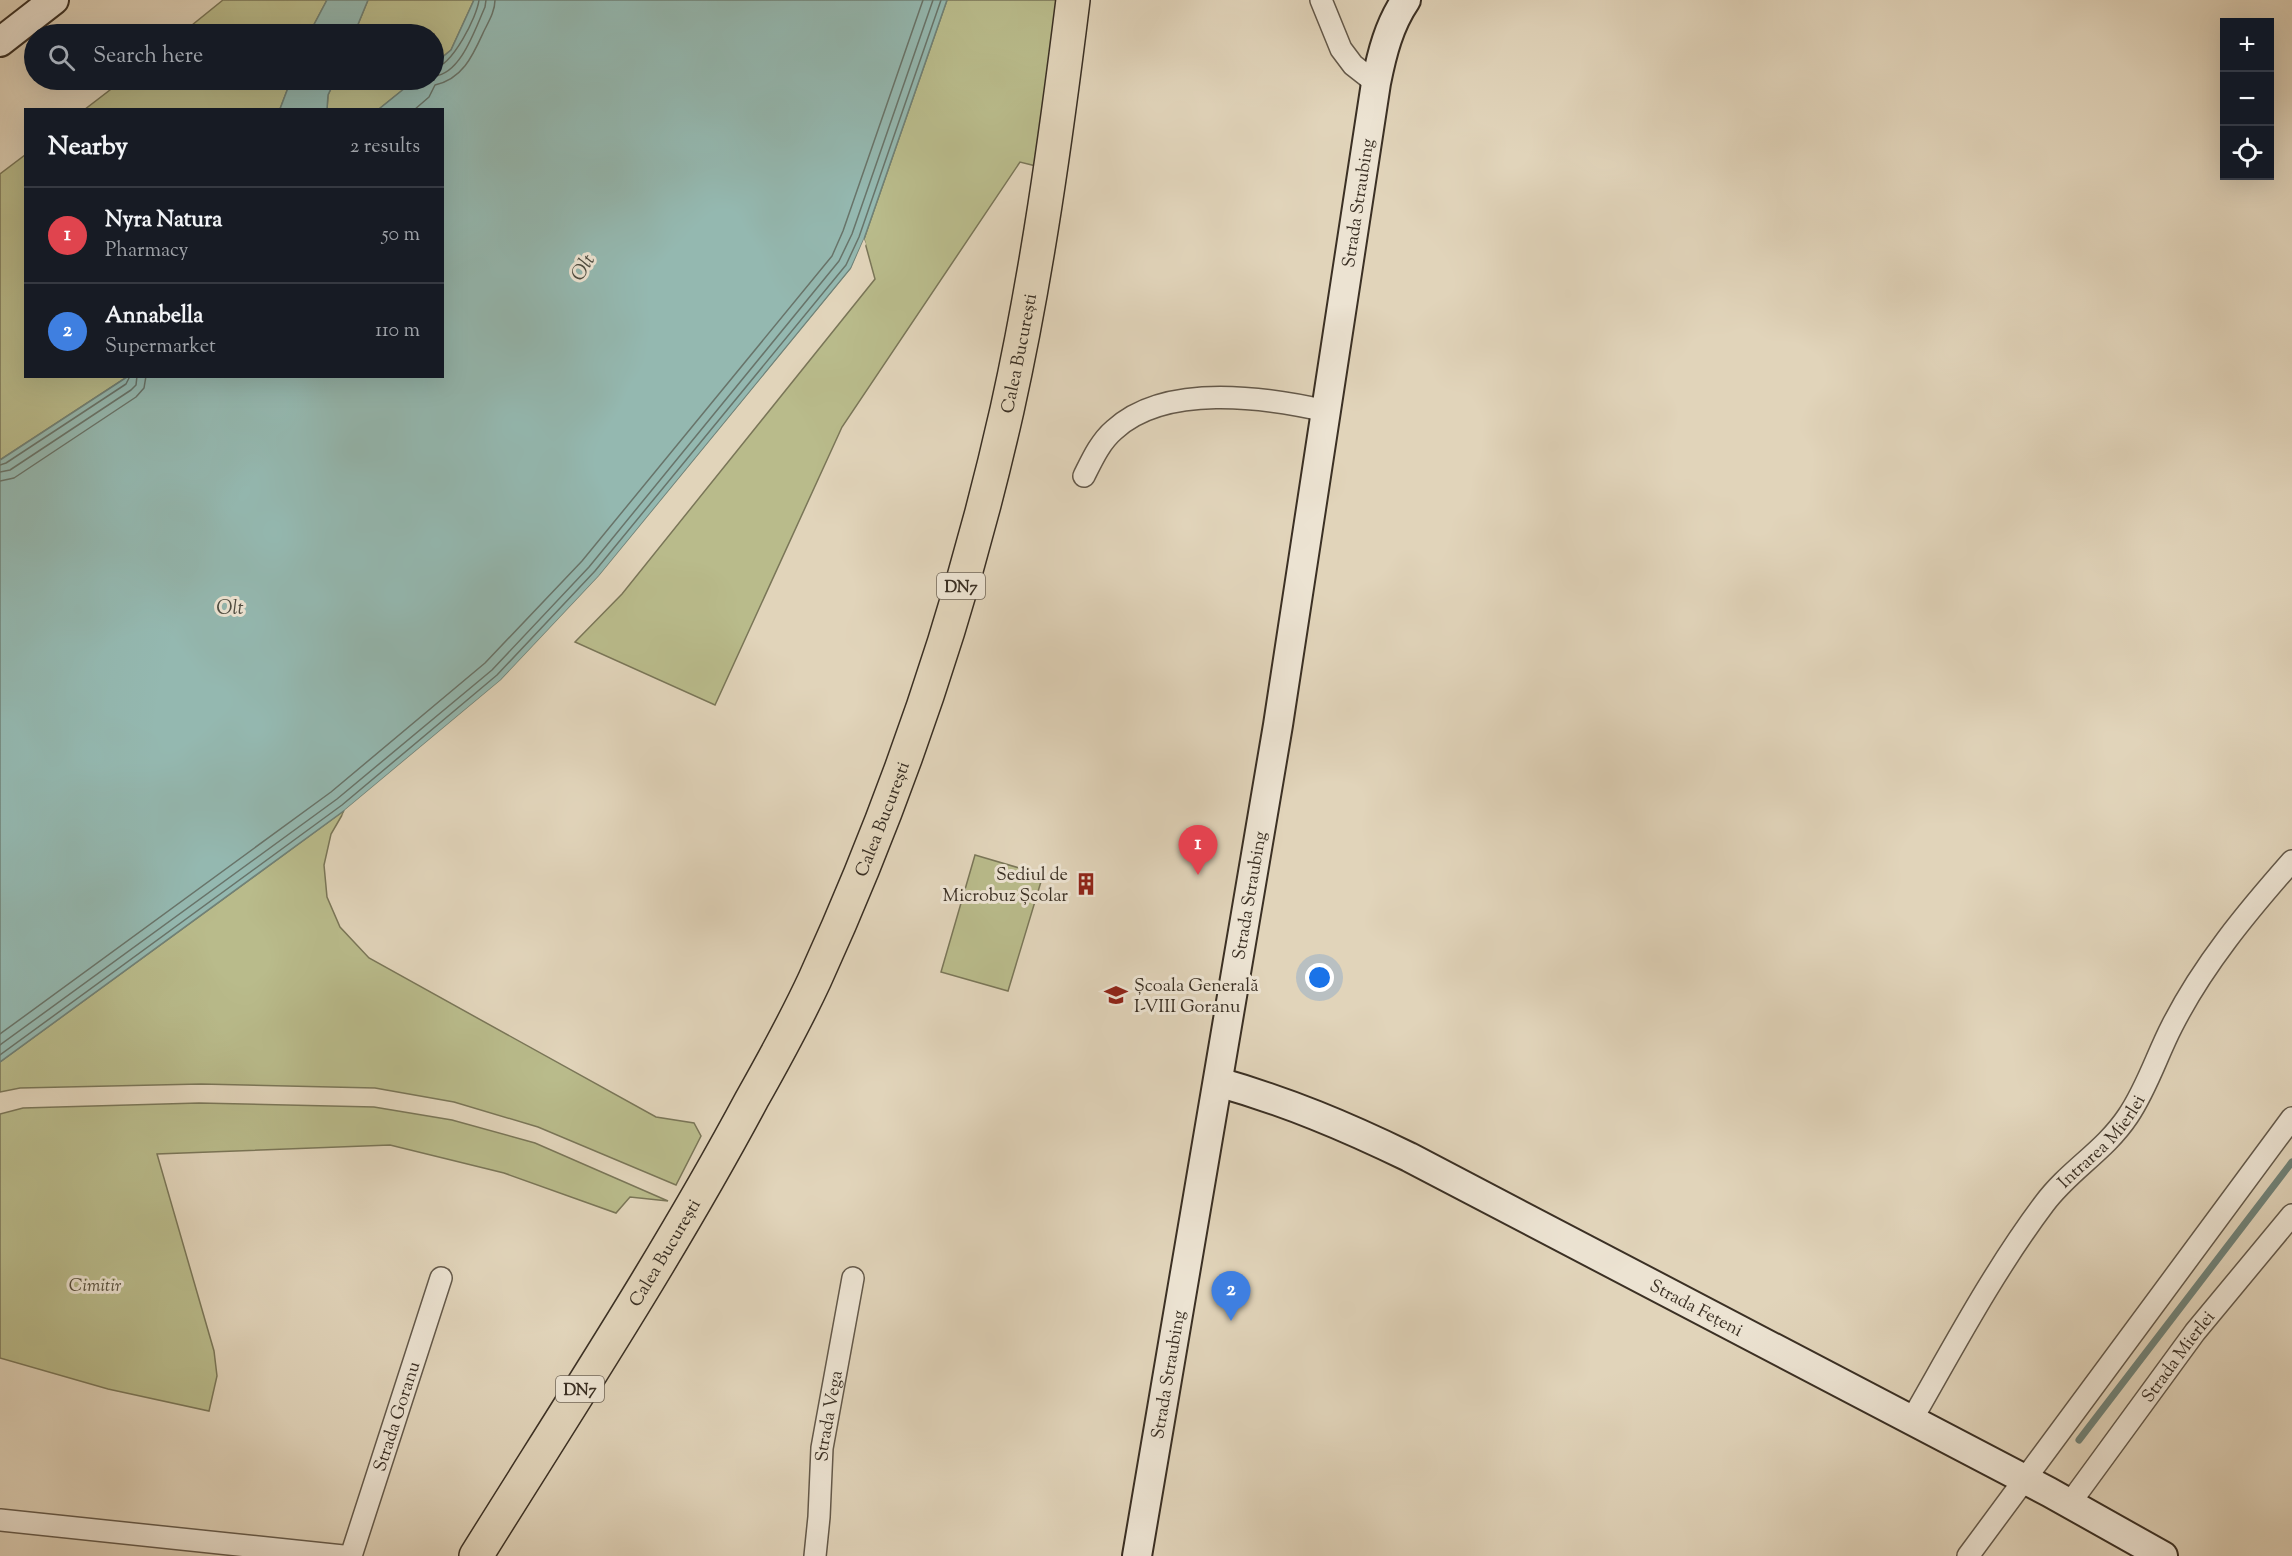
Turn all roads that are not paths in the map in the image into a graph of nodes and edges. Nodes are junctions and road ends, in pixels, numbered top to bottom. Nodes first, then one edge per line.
1 (54, 0) edge
2 (1073, 0) edge
3 (1321, 0) edge
4 (1406, 0) edge
5 (0, 42) edge
6 (1376, 83) junction
7 (1326, 411) junction
8 (1084, 476) dead end
9 (2292, 861) edge
10 (1218, 1082) junction
11 (2292, 1118) edge
12 (2292, 1215) edge
13 (441, 1278) dead end
14 (853, 1278) dead end
15 (1911, 1421) junction
16 (2024, 1479) junction
17 (2070, 1503) junction
18 (0, 1520) edge
19 (343, 1556) edge
20 (351, 1556) edge
21 (476, 1556) edge
22 (815, 1556) edge
23 (1137, 1556) edge
24 (1968, 1556) edge
25 (2163, 1556) edge

1 - 5 main road
2 - 21 highway, Calea București / DN7
3 - 6 street
4 - 6 main road, Strada Straubing
6 - 7 main road, Strada Straubing
7 - 8 street
7 - 10 main road, Strada Straubing
9 - 15 street, Intrarea Mierlei
10 - 15 main road, Strada Fețeni
10 - 23 main road, Strada Straubing
11 - 16 street
12 - 17 street, Strada Mierlei
13 - 20 street, Strada Goranu
14 - 22 street, Strada Vega
15 - 16 main road, Strada Fețeni
16 - 17 main road, Strada Fețeni
16 - 24 street
17 - 25 main road, Strada Fețeni
18 - 19 street

